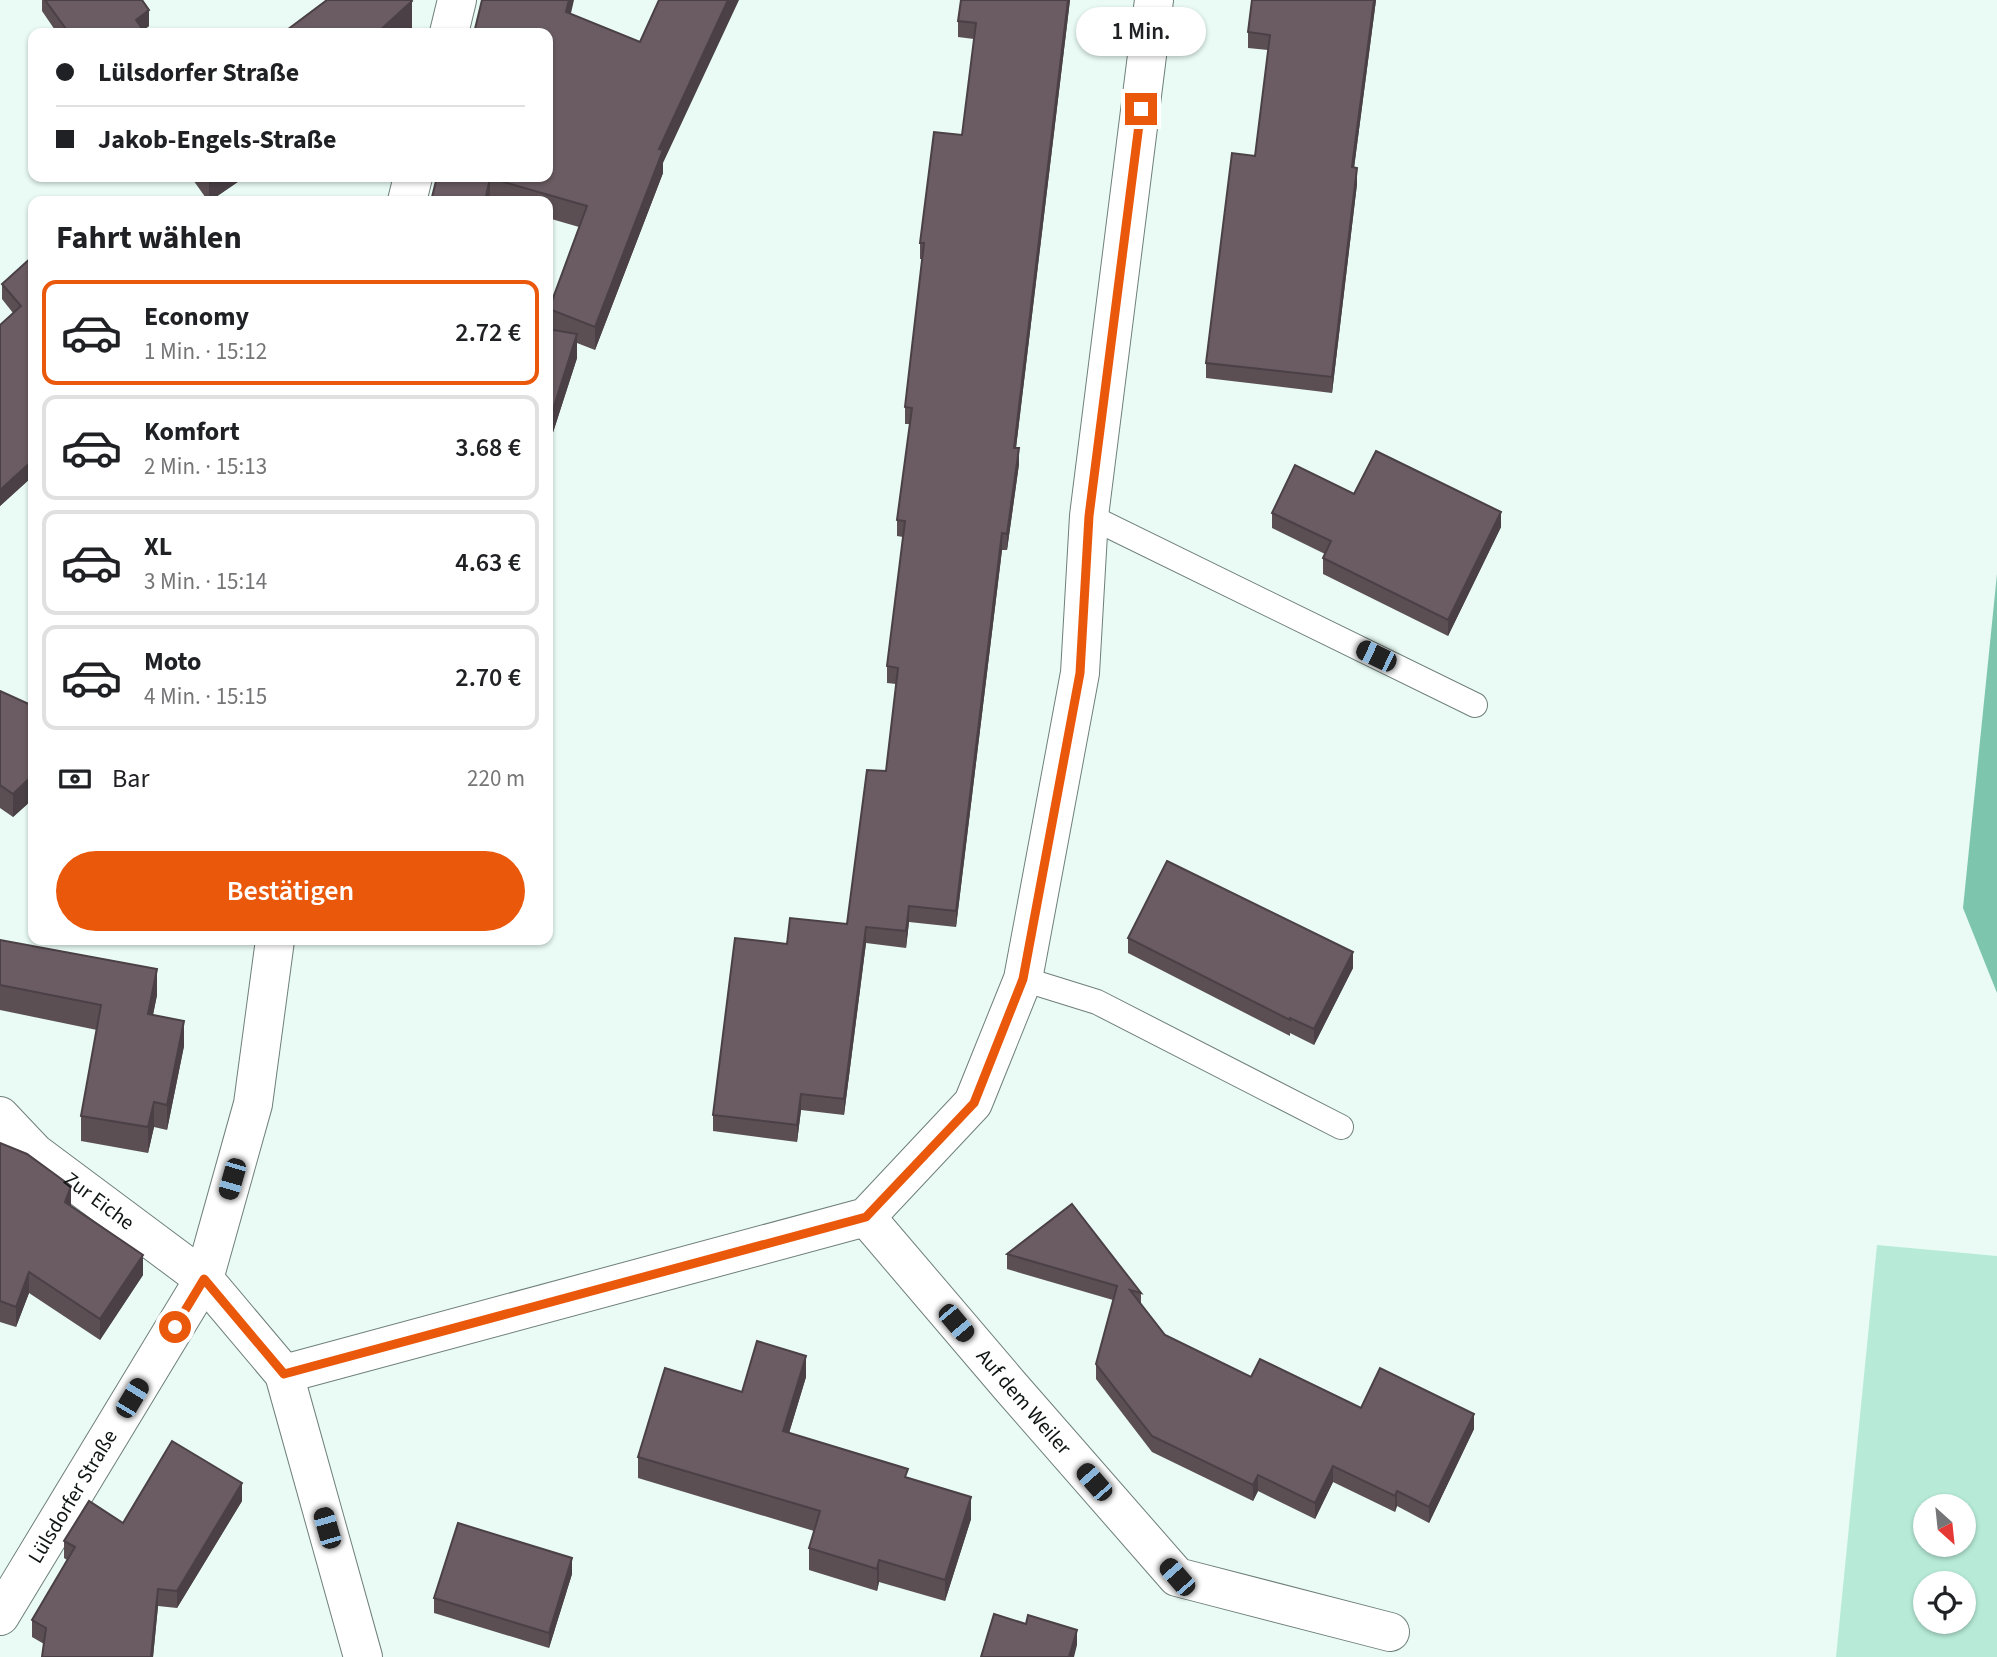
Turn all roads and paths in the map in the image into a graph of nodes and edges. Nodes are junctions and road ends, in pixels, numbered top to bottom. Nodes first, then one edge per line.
1 (457, 0) edge
2 (1154, 0) edge
3 (450, 28) edge
4 (1089, 516) junction
5 (1475, 705) dead end
6 (274, 945) edge
7 (1023, 979) junction
8 (0, 1116) edge
9 (1341, 1128) dead end
10 (866, 1217) junction
11 (204, 1279) junction
12 (284, 1374) junction
13 (0, 1616) edge
14 (1391, 1645) edge
15 (363, 1657) edge

1 - 3 street
2 - 4 street
4 - 5 lane
4 - 7 street
6 - 11 street, Lülsdorfer Straße
7 - 9 lane
7 - 10 street
8 - 11 street, Zur Eiche
10 - 12 street
10 - 14 street, Auf dem Weiler
11 - 12 street, Zur Eiche
11 - 13 street, Lülsdorfer Straße
12 - 15 street

